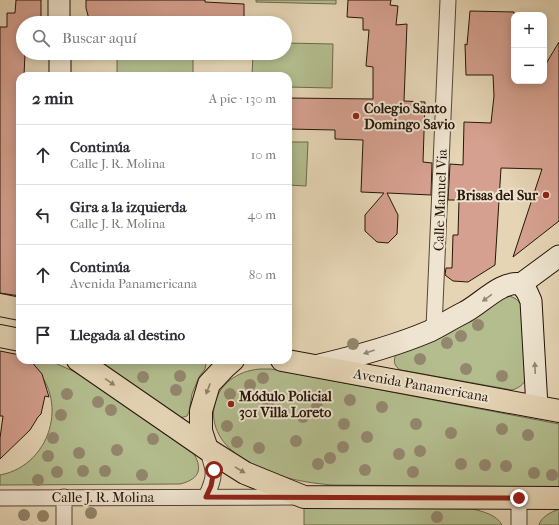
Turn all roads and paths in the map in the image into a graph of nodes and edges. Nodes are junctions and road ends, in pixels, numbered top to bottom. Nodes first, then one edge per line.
1 (59, 0) edge
2 (448, 0) edge
3 (59, 16) edge
4 (60, 60) edge
5 (60, 72) edge
6 (559, 256) edge
7 (521, 284) junction
8 (0, 305) edge
9 (16, 308) edge
10 (434, 328) junction
11 (0, 336) edge
12 (16, 339) edge
13 (292, 362) edge
14 (84, 364) edge
15 (227, 364) edge
16 (315, 366) junction
17 (537, 407) junction
18 (559, 411) edge
19 (207, 449) junction
20 (206, 497) junction
21 (304, 497) junction
22 (0, 498) edge
23 (64, 498) junction
24 (519, 498) junction
25 (559, 498) edge
26 (64, 525) edge
27 (519, 525) edge

1 - 3 main road
2 - 10 street, Calle Manuel Via
4 - 5 main road
6 - 7 main road
7 -> 10 main road
17 -> 7 main road
8 - 9 main road
10 -> 16 main road
11 - 12 main road
13 - 16 main road, Avenida Panamericana
14 -> 19 main road
15 -> 19 main road
16 - 17 main road, Avenida Panamericana
17 - 18 main road, Avenida Panamericana
19 - 20 street
19 -> 21 main road
20 - 21 street, Calle J. R. Molina
20 - 23 street, Calle J. R. Molina
21 - 24 main road
22 - 23 street, Calle J. R. Molina
23 - 26 street
24 - 25 main road
24 - 27 street

